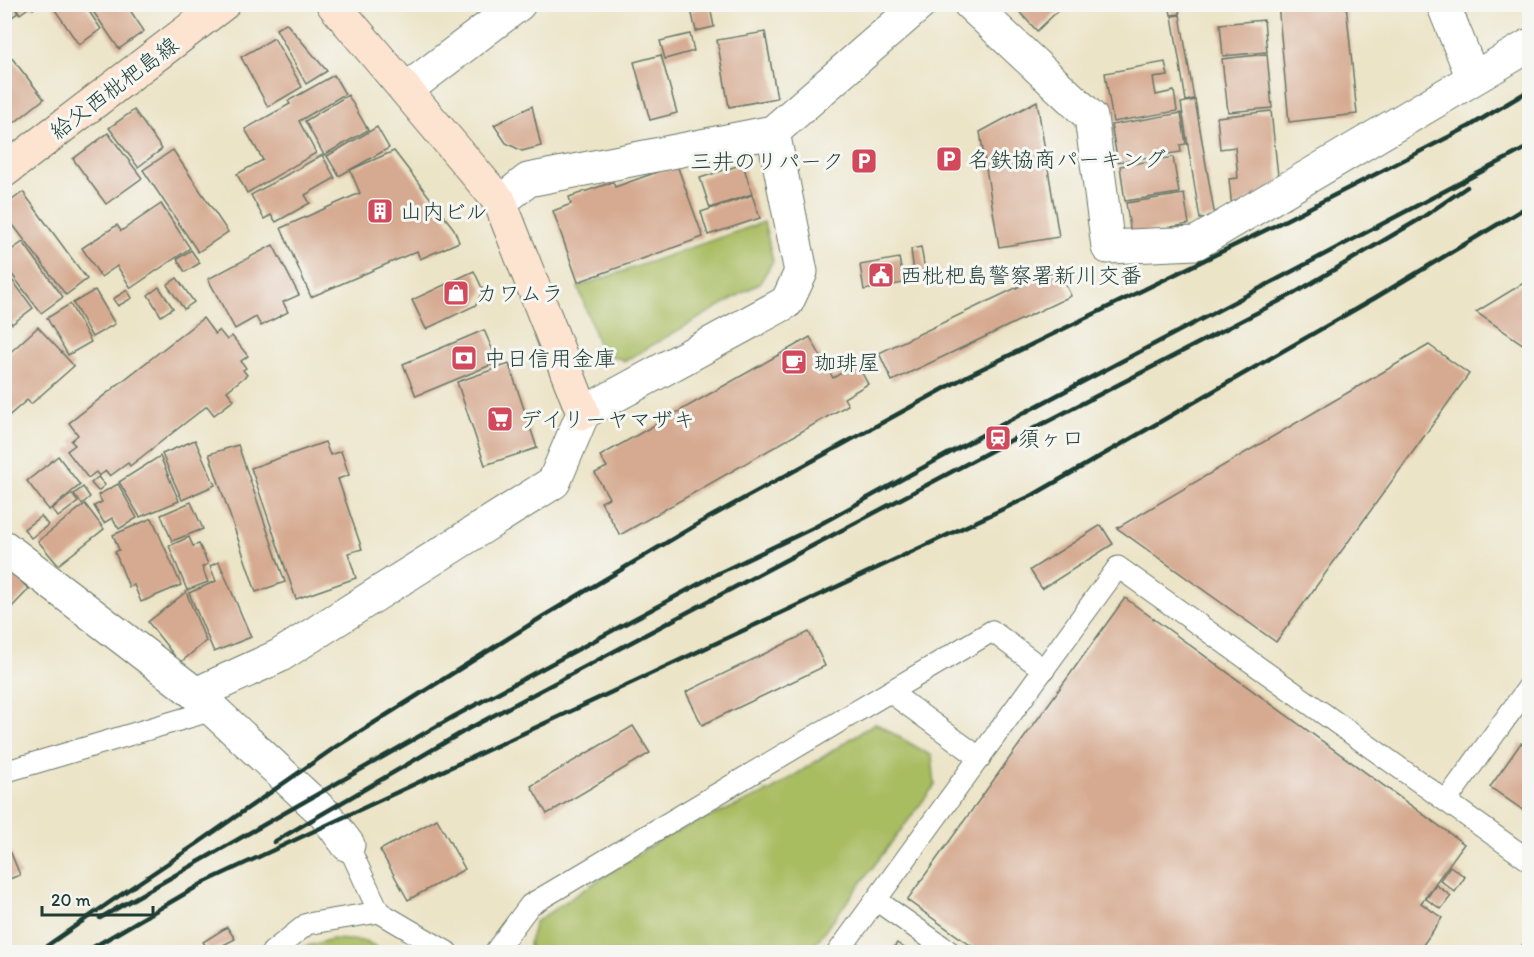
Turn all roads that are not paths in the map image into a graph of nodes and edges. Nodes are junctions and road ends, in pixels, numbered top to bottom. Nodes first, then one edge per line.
1 (223, 4) edge
2 (333, 4) edge
3 (519, 4) edge
4 (920, 4) edge
5 (970, 4) edge
6 (1443, 4) edge
7 (1530, 45) edge
8 (1473, 78) junction
9 (406, 90) junction
10 (773, 132) junction
11 (4, 171) edge
12 (500, 202) junction
13 (583, 413) junction
14 (4, 547) edge
15 (1044, 670) junction
16 (1530, 685) edge
17 (890, 692) junction
18 (204, 702) junction
19 (980, 758) junction
20 (4, 772) edge
21 (1446, 801) junction
22 (348, 845) joint
23 (1530, 861) edge
24 (876, 900) junction
25 (379, 912) junction
26 (272, 952) edge
27 (447, 952) edge
28 (495, 952) edge
29 (838, 952) edge
30 (950, 952) edge

1 - 11 street, 給父西枇杷島線
2 - 9 street
3 - 9 street
4 - 10 street
5 - 8 street
6 - 8 street
7 - 8 street
9 - 12 street
10 - 12 street
10 - 13 street
12 - 13 street
13 - 18 street
14 - 18 street
15 - 17 lane
15 - 19 lane
15 - 21 lane
16 - 21 lane
17 - 19 lane
17 - 28 lane
18 - 20 lane
18 - 22 street
19 - 24 lane
21 - 23 lane
22 - 25 lane
24 - 29 lane
24 - 30 lane
25 - 26 lane
25 - 27 lane

